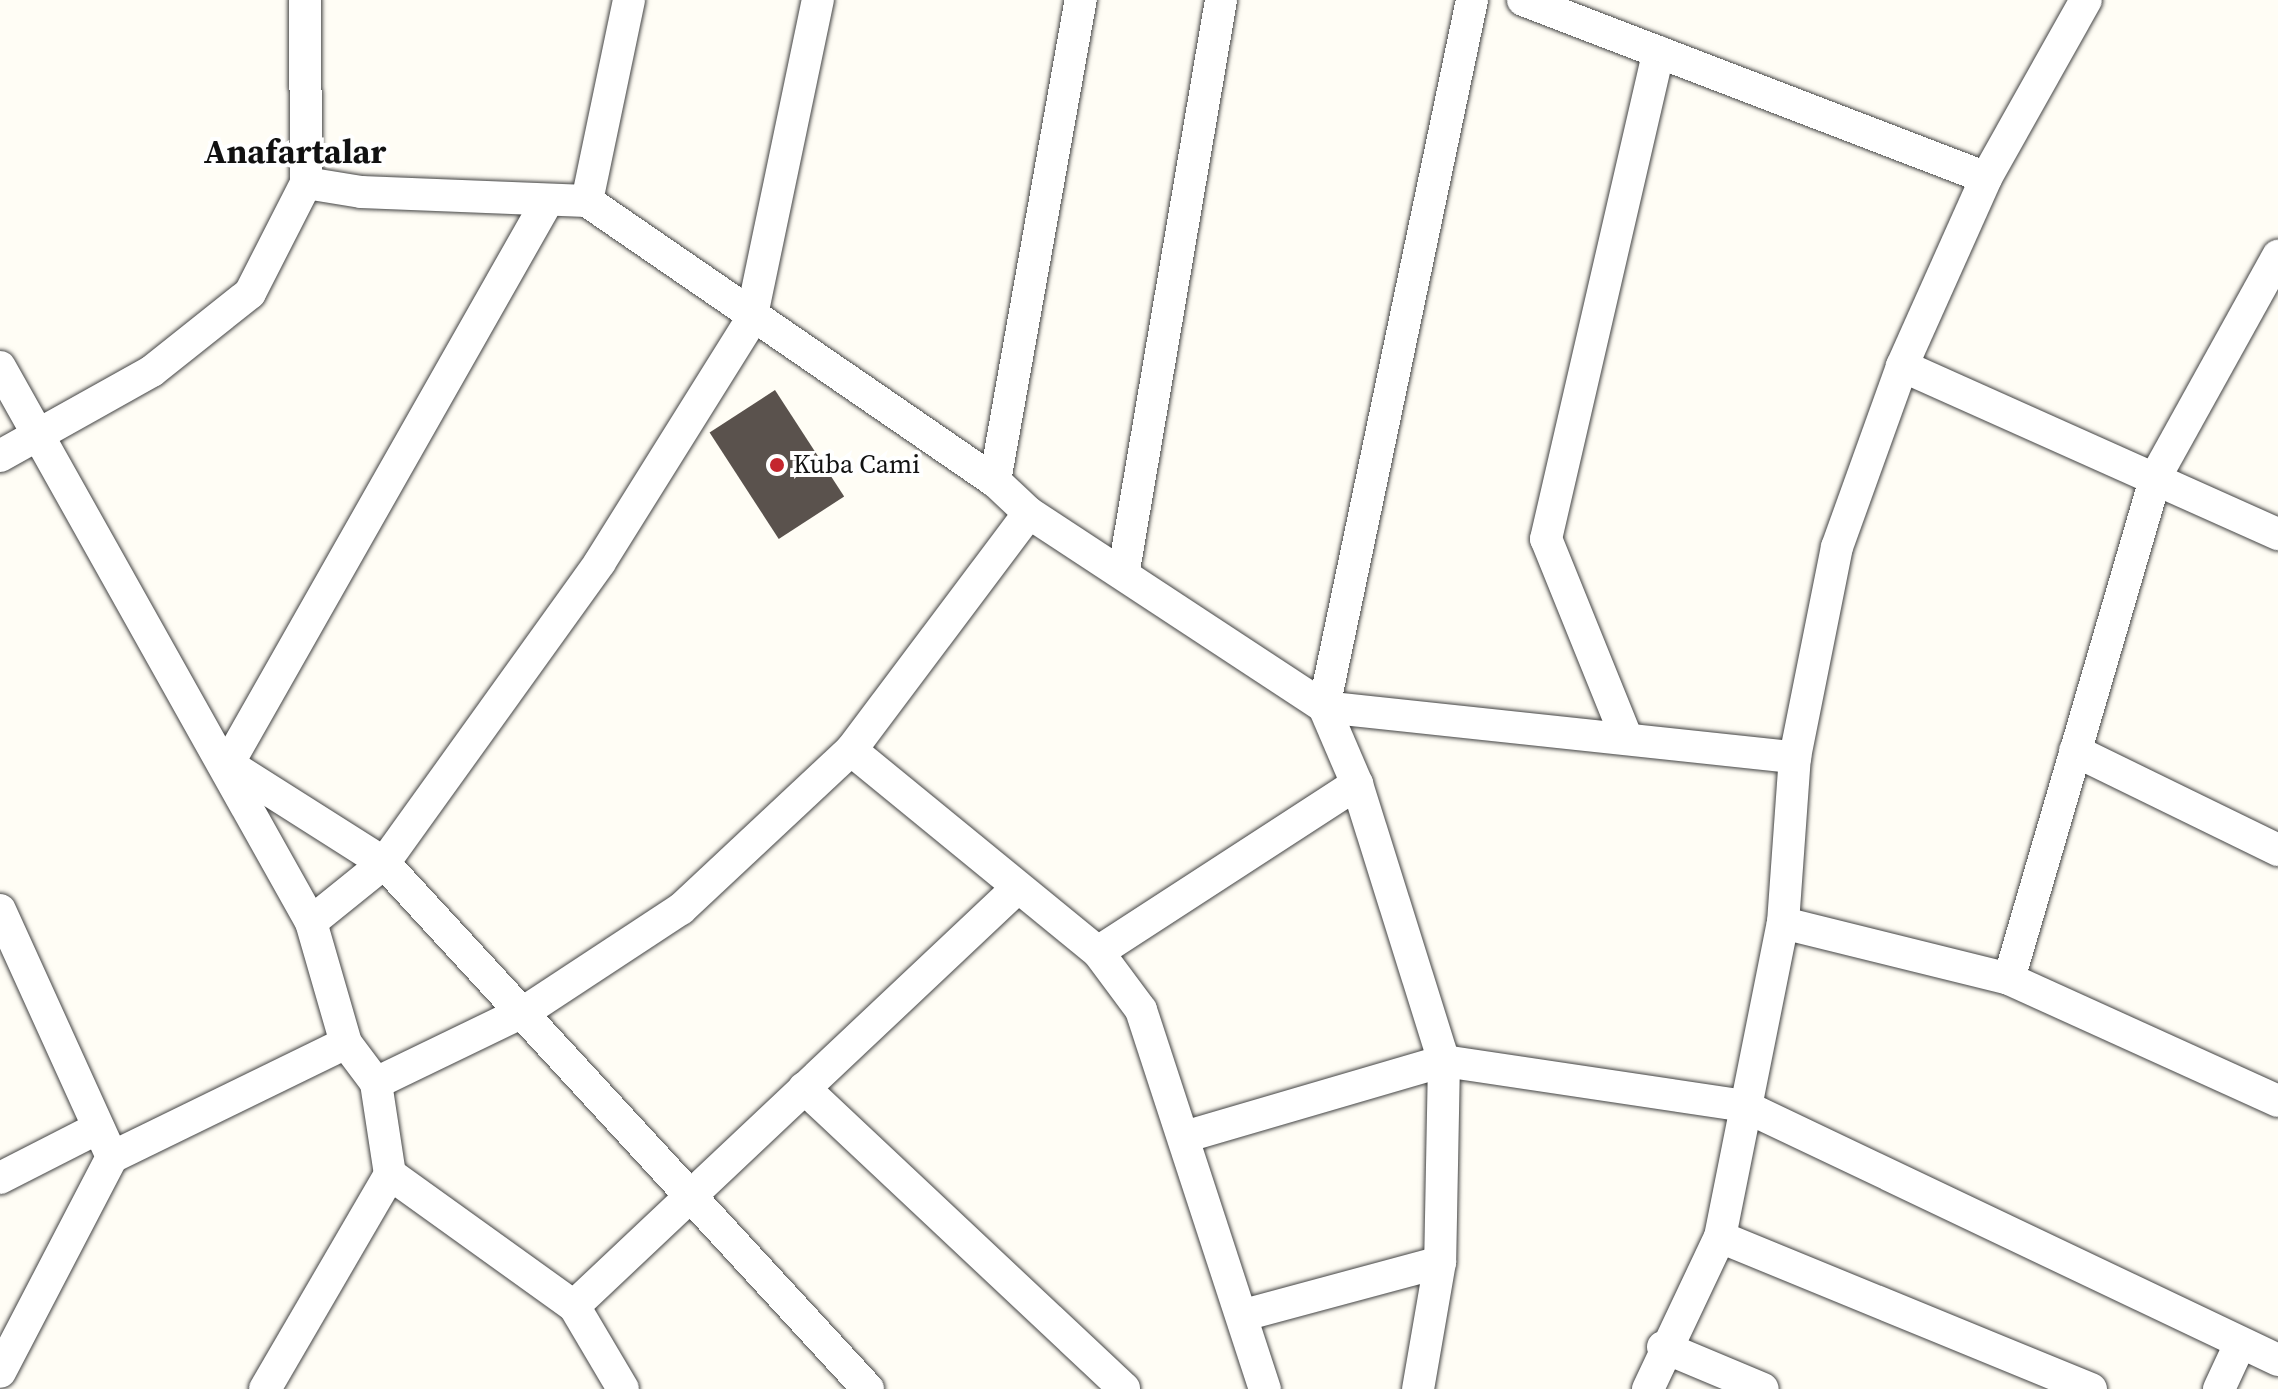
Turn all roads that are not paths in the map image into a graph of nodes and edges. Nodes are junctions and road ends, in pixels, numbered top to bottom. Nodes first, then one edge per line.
1 (305, 0) edge
2 (629, 0) edge
3 (818, 0) edge
4 (1081, 0) edge
5 (1221, 0) edge
6 (1472, 0) edge
7 (1523, 0) edge
8 (2086, 0) edge
9 (1658, 52) junction
10 (1986, 178) junction
11 (306, 183) junction
12 (548, 200) junction
13 (587, 201) junction
14 (2278, 256) edge
15 (751, 320) junction
16 (1902, 366) junction
17 (0, 367) edge
18 (41, 436) junction
19 (0, 456) edge
20 (2156, 476) junction
21 (995, 481) junction
22 (1029, 513) junction
23 (2278, 534) edge
24 (1124, 570) junction
25 (1324, 707) junction
26 (1627, 739) junction
27 (851, 750) junction
28 (2075, 751) junction
29 (1795, 757) junction
30 (228, 764) junction
31 (1357, 784) junction
32 (2278, 850) edge
33 (384, 863) junction
34 (1016, 889) junction
35 (0, 910) edge
36 (311, 922) junction
37 (1783, 923) junction
38 (1098, 952) junction
39 (2009, 979) junction
40 (527, 1010) junction
41 (346, 1043) junction
42 (1444, 1061) junction
43 (376, 1083) junction
44 (804, 1088) junction
45 (2278, 1101) edge
46 (1744, 1106) junction
47 (98, 1128) junction
48 (1184, 1137) junction
49 (112, 1157) junction
50 (390, 1174) junction
51 (0, 1178) edge
52 (684, 1196) junction
53 (1720, 1237) junction
54 (1440, 1262) junction
55 (574, 1306) junction
56 (1244, 1315) junction
57 (2239, 1346) junction
58 (1663, 1347) junction
59 (2278, 1360) edge
60 (0, 1372) edge
61 (265, 1389) edge
62 (623, 1389) edge
63 (868, 1389) edge
64 (1124, 1389) edge
65 (1265, 1389) edge
66 (1418, 1389) edge
67 (1648, 1389) edge
68 (1763, 1389) edge
69 (2091, 1389) edge
70 (2219, 1389) edge

1 - 11 street
2 - 13 street
3 - 15 street
4 - 21 street
5 - 24 street
6 - 25 street
7 - 9 street
8 - 10 street
9 - 10 street
9 - 26 street
10 - 16 street
11 - 12 street
11 - 18 street
12 - 13 street
12 - 30 street
13 - 15 street
14 - 20 street
15 - 21 street
15 - 33 street
16 - 20 street
16 - 29 street
17 - 18 street
18 - 19 street
18 - 30 street
20 - 23 street
20 - 28 street
21 - 22 street
22 - 24 street
22 - 27 street
24 - 25 street
25 - 26 street
25 - 31 street
26 - 29 street
27 - 34 street
27 - 40 street
28 - 32 street
28 - 39 street
29 - 37 street
30 - 33 street
30 - 36 street
31 - 38 street
31 - 42 street
33 - 36 street
33 - 40 street
34 - 38 street
34 - 44 street
35 - 47 street
36 - 41 street
37 - 39 street
37 - 46 street
38 - 48 street
39 - 45 street
40 - 43 street
40 - 52 street
41 - 43 street
41 - 49 street
42 - 46 street
42 - 48 street
42 - 54 street
43 - 50 street
44 - 52 street
44 - 64 street
46 - 53 street
46 - 57 street
47 - 49 street
47 - 51 street
48 - 56 street
49 - 60 street
50 - 55 street
50 - 61 street
52 - 55 street
52 - 63 street
53 - 58 street
53 - 69 street
54 - 56 street
54 - 66 street
55 - 62 street
56 - 65 street
57 - 59 street
57 - 70 street
58 - 67 street
58 - 68 street

